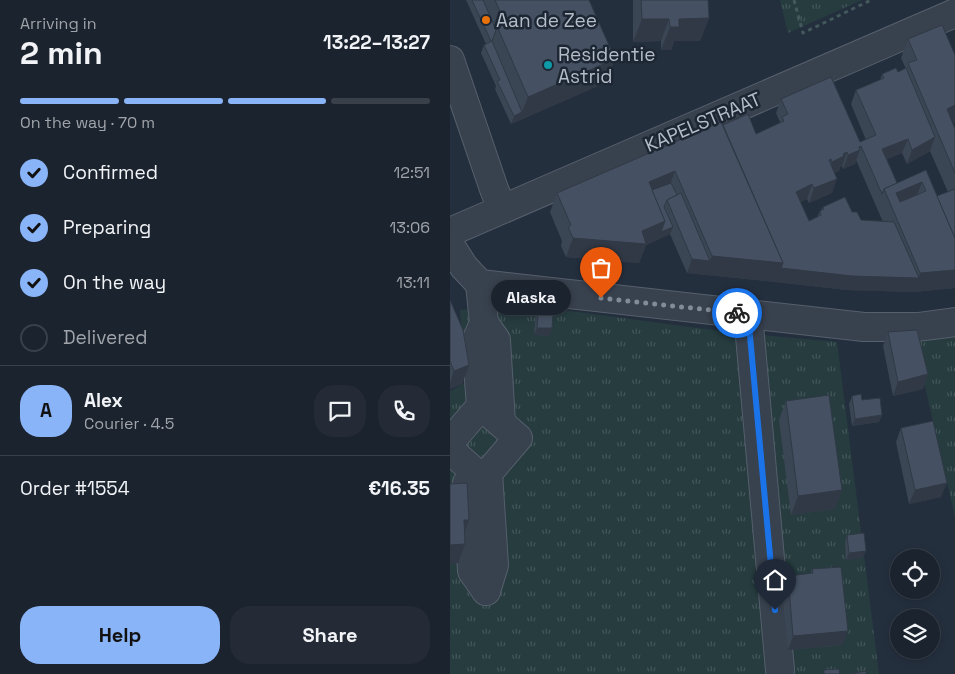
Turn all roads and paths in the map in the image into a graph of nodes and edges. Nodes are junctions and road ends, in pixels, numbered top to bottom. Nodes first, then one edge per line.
1 (794, 0) edge
2 (871, 0) edge
3 (955, 13) edge
4 (450, 60) edge
5 (502, 209) junction
6 (450, 232) edge
7 (450, 244) edge
8 (480, 284) junction
9 (748, 314) junction
10 (955, 322) edge
11 (484, 323) junction
12 (481, 406) junction
13 (501, 424) junction
14 (463, 457) edge
15 (780, 670) dead end

1 - 2 path
3 - 5 street, KAPELSTRAAT
4 - 5 street
5 - 6 street, KAPELSTRAAT
7 - 8 street
8 - 9 street
8 - 11 street
9 - 10 street
9 - 15 street
11 - 12 street
11 - 13 street
12 - 13 street
12 - 14 street
13 - 14 street

